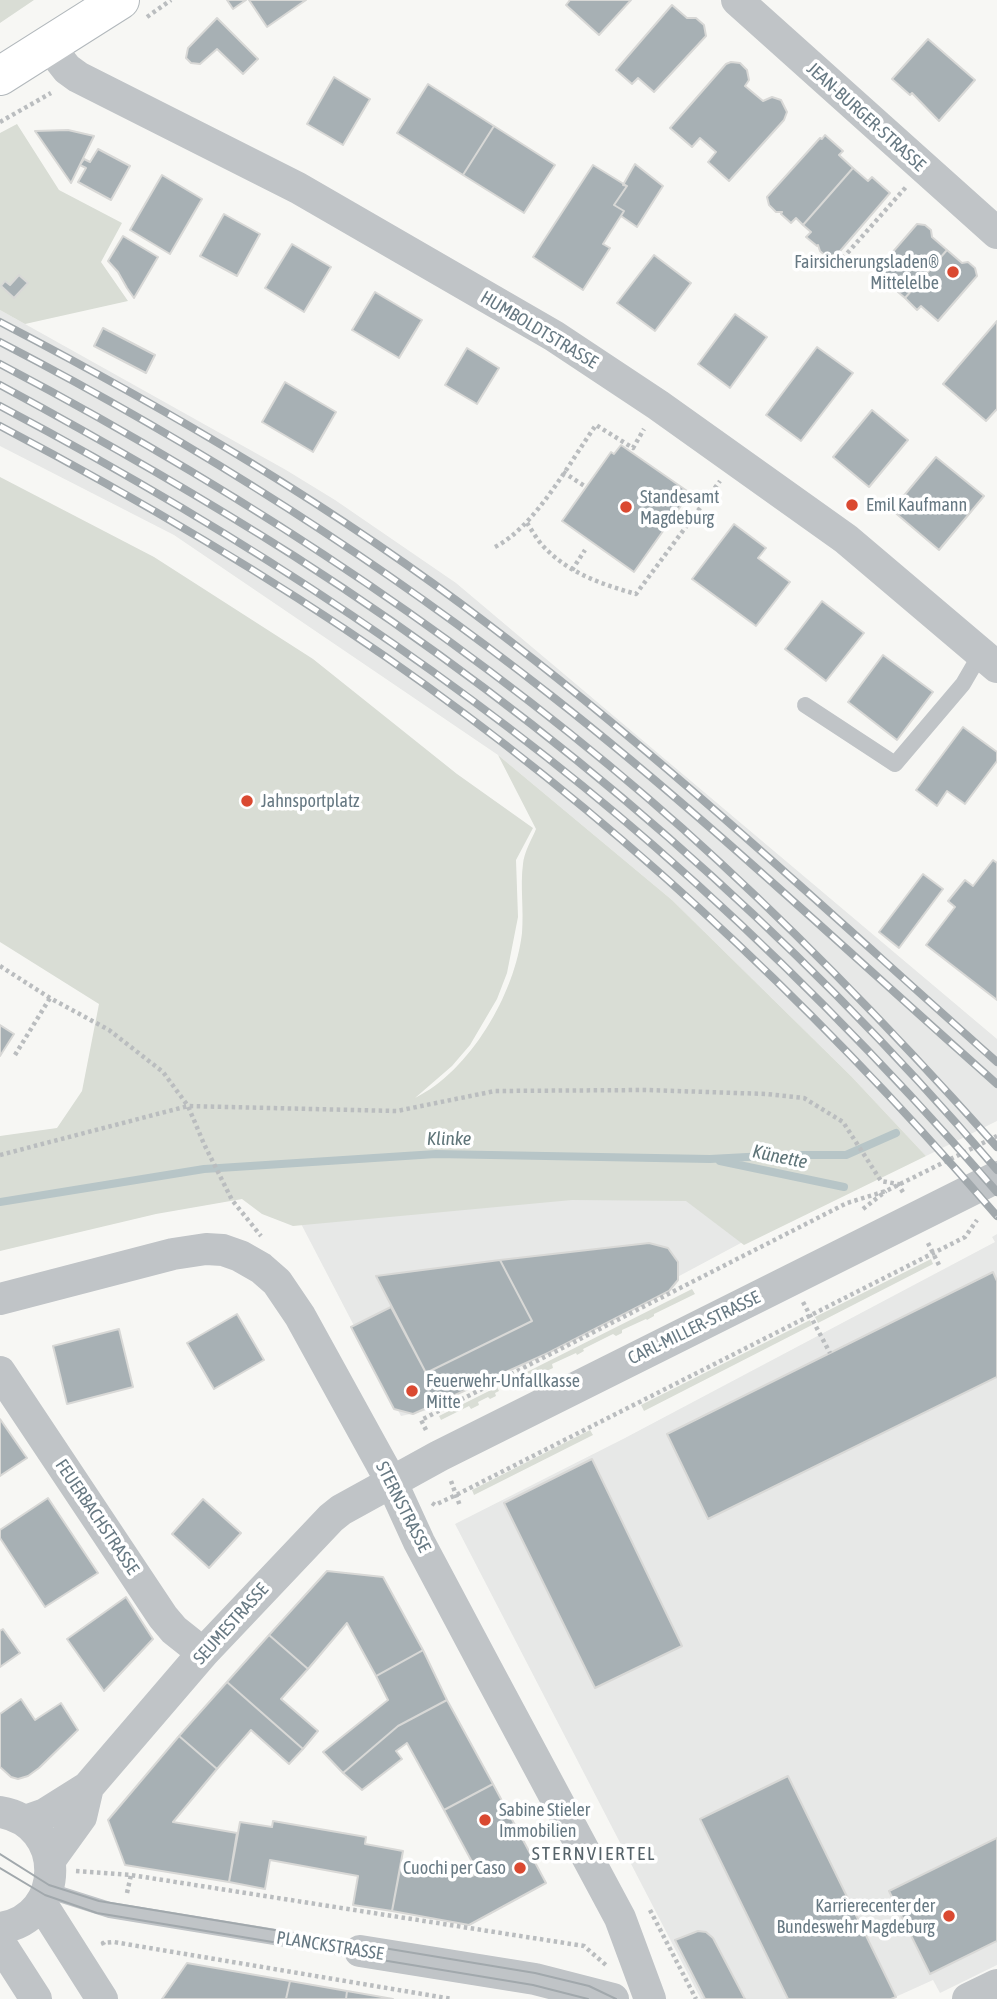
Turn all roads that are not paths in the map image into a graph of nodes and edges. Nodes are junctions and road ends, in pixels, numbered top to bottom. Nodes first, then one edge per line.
1 (120, 0) edge
2 (737, 0) edge
3 (50, 46) junction
4 (0, 76) edge
5 (997, 233) edge
6 (989, 660) edge
7 (805, 705) dead end
8 (997, 1177) edge
9 (0, 1300) edge
10 (0, 1372) edge
11 (392, 1483) junction
12 (203, 1653) junction
13 (88, 1787) junction
14 (13, 1816) edge
15 (47, 1880) junction
16 (0, 1928) edge
17 (0, 1943) edge
18 (360, 1951) joint
19 (997, 1985) edge
20 (36, 1999) edge
21 (102, 1999) edge
22 (613, 1999) edge
23 (650, 1999) edge
24 (968, 1999) edge

1 - 3 main road
2 - 5 street, JEAN-BURGER-STRASSE
3 - 4 main road
3 - 6 street, HUMBOLDTSTRASSE
6 - 7 lane
8 - 11 street, CARL-MILLER-STRASSE
9 - 11 street, STERNSTRASSE
10 - 12 street, FEUERBACHSTRASSE
11 - 12 street, SEUMESTRASSE
11 - 23 street, STERNSTRASSE
12 - 13 street, SEUMESTRASSE
13 - 14 street, SEUMESTRASSE
13 - 15 street, SEUMESTRASSE
14 - 15 street
15 - 16 street, SEUMESTRASSE
15 - 18 lane, PLANCKSTRASSE
15 - 21 street
17 - 20 street
18 - 22 street, PLANCKSTRASSE
19 - 24 street

